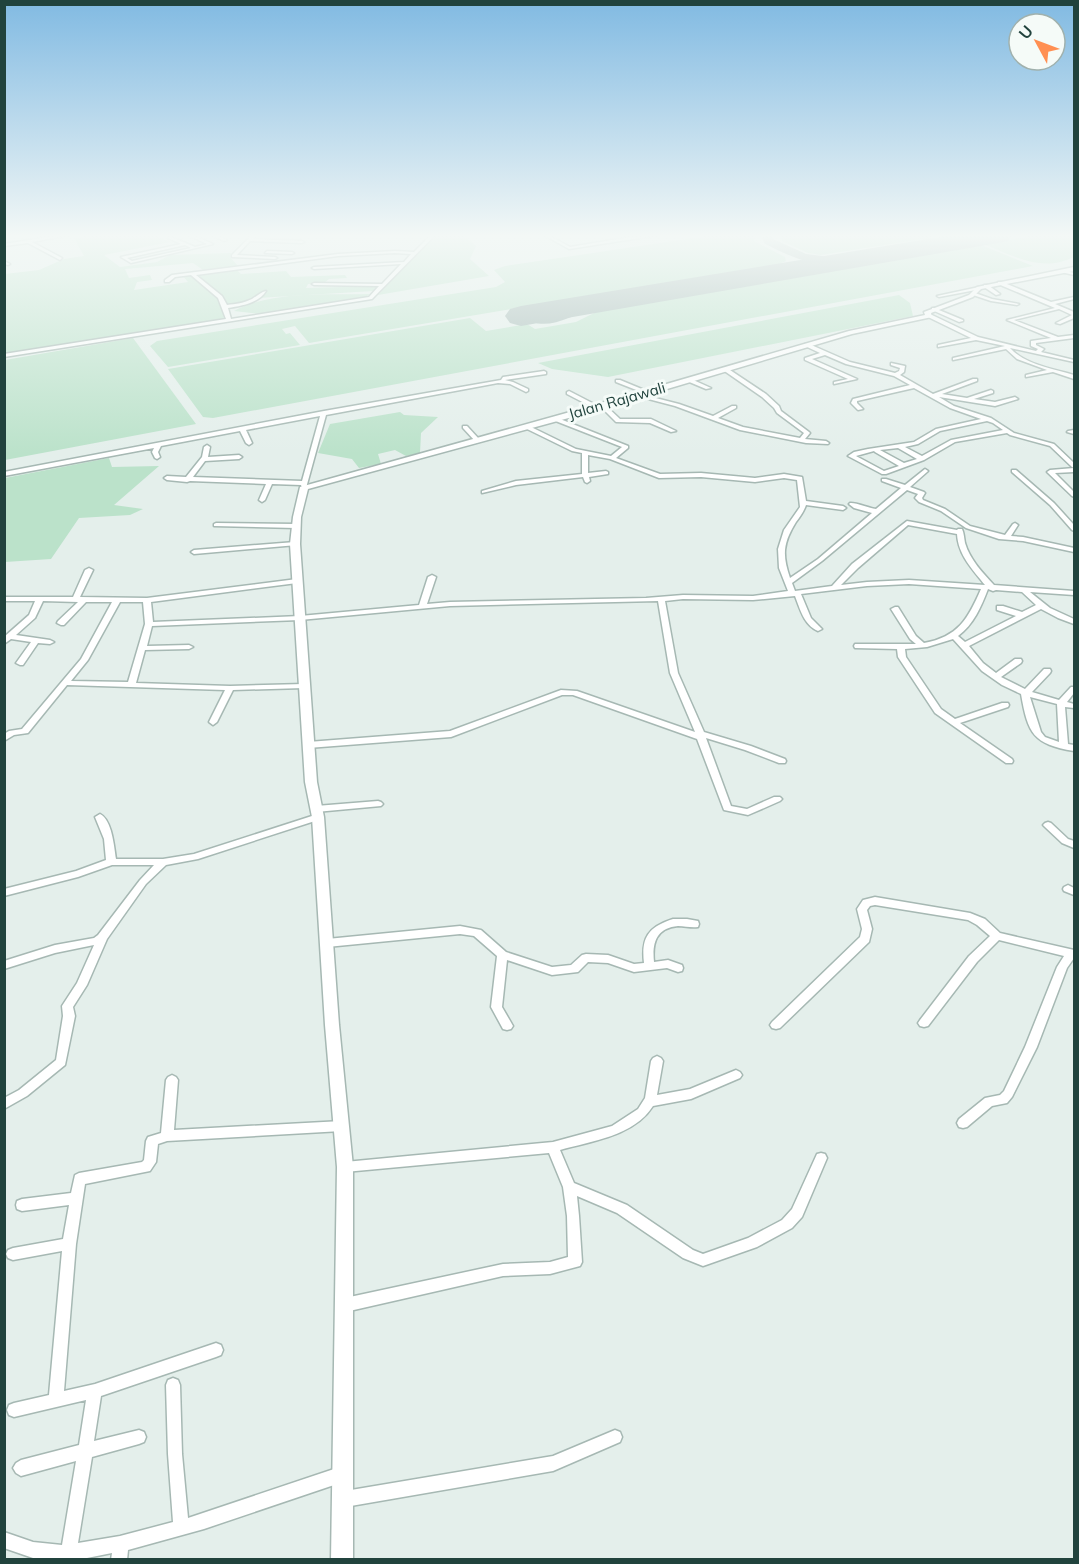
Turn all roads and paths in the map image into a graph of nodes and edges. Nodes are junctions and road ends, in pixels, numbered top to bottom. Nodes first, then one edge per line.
1 (225, 308) edge
2 (309, 308) edge
3 (940, 308) edge
4 (1059, 308) joint
5 (932, 312) junction
6 (1074, 315) edge
7 (229, 321) junction
8 (961, 321) dead end
9 (1074, 326) edge
10 (1074, 337) edge
11 (975, 338) junction
12 (1056, 338) junction
13 (807, 345) junction
14 (940, 346) dead end
15 (1008, 347) junction
16 (1035, 352) junction
17 (825, 353) junction
18 (4, 356) edge
19 (955, 359) dead end
20 (1074, 361) edge
21 (848, 363) junction
22 (893, 364) dead end
23 (725, 369) junction
24 (831, 369) junction
25 (1057, 371) junction
26 (544, 373) dead end
27 (896, 375) junction
28 (1028, 376) dead end
29 (1074, 377) edge
30 (689, 380) junction
31 (498, 381) junction
32 (618, 381) dead end
33 (975, 381) dead end
34 (836, 384) dead end
35 (915, 386) junction
36 (708, 388) dead end
37 (525, 390) dead end
38 (646, 392) junction
39 (990, 392) dead end
40 (569, 393) dead end
41 (636, 395) junction
42 (933, 395) junction
43 (967, 399) junction
44 (1015, 399) dead end
45 (599, 406) junction
46 (734, 407) dead end
47 (860, 409) dead end
48 (324, 413) junction
49 (555, 418) junction
50 (713, 419) junction
51 (988, 419) junction
52 (527, 426) junction
53 (465, 427) dead end
54 (242, 429) junction
55 (673, 431) dead end
56 (1007, 431) junction
57 (477, 440) junction
58 (801, 440) junction
59 (249, 443) dead end
60 (826, 443) dead end
61 (159, 444) junction
62 (899, 446) junction
63 (207, 447) dead end
64 (877, 451) junction
65 (585, 453) junction
66 (157, 457) dead end
67 (239, 458) dead end
68 (612, 458) junction
69 (203, 459) junction
70 (922, 459) junction
71 (1073, 463) edge
72 (904, 466) junction
73 (1074, 470) edge
74 (925, 471) dead end
75 (1014, 471) dead end
76 (606, 473) dead end
77 (4, 474) edge
78 (167, 478) dead end
79 (586, 478) junction
80 (187, 480) junction
81 (884, 480) dead end
82 (269, 483) junction
83 (304, 485) junction
84 (908, 487) junction
85 (484, 492) dead end
86 (1074, 495) edge
87 (262, 500) dead end
88 (803, 503) junction
89 (852, 504) dead end
90 (843, 508) dead end
91 (878, 512) junction
92 (216, 525) dead end
93 (1015, 525) dead end
94 (296, 526) junction
95 (968, 527) junction
96 (1074, 529) edge
97 (960, 533) junction
98 (1007, 537) junction
99 (295, 544) junction
100 (1074, 550) edge
101 (194, 552) dead end
102 (89, 570) dead end
103 (432, 577) dead end
104 (297, 581) junction
105 (788, 583) junction
106 (835, 587) junction
107 (989, 589) junction
108 (1025, 591) junction
109 (795, 593) junction
110 (1074, 593) edge
111 (4, 599) edge
112 (40, 599) junction
113 (80, 599) junction
114 (661, 599) junction
115 (147, 600) junction
116 (117, 602) junction
117 (423, 605) junction
118 (1040, 606) junction
119 (1000, 608) dead end
120 (895, 609) dead end
121 (1022, 615) junction
122 (300, 618) junction
123 (1074, 622) edge
124 (61, 623) dead end
125 (149, 624) junction
126 (818, 629) dead end
127 (953, 635) junction
128 (8, 639) edge
129 (35, 641) junction
130 (50, 642) dead end
131 (922, 645) junction
132 (965, 645) junction
133 (858, 646) dead end
134 (189, 647) dead end
135 (901, 647) junction
136 (142, 648) junction
137 (1018, 661) dead end
138 (20, 663) dead end
139 (1047, 671) dead end
140 (996, 677) junction
141 (67, 683) junction
142 (131, 686) junction
143 (304, 686) junction
144 (230, 688) junction
145 (1074, 689) edge
146 (1025, 694) junction
147 (1061, 703) junction
148 (1005, 705) dead end
149 (1074, 706) edge
150 (213, 722) dead end
151 (953, 722) junction
152 (701, 735) junction
153 (4, 738) edge
154 (308, 745) junction
155 (1064, 746) junction
156 (1074, 748) edge
157 (782, 761) dead end
158 (1009, 761) dead end
159 (777, 799) dead end
160 (378, 804) dead end
161 (317, 813) junction
162 (100, 817) dead end
163 (1048, 825) dead end
164 (1074, 844) edge
165 (111, 862) junction
166 (163, 862) junction
167 (4, 893) edge
168 (694, 924) dead end
169 (997, 936) junction
170 (102, 938) junction
171 (327, 943) junction
172 (1073, 953) edge
173 (502, 955) junction
174 (4, 965) edge
175 (649, 966) junction
176 (678, 968) dead end
177 (924, 1023) dead end
178 (776, 1025) dead end
179 (507, 1026) dead end
180 (657, 1061) dead end
181 (736, 1075) dead end
182 (172, 1080) dead end
183 (648, 1103) junction
184 (4, 1104) edge
185 (963, 1123) dead end
186 (342, 1126) junction
187 (167, 1136) junction
188 (553, 1147) junction
189 (821, 1158) dead end
190 (345, 1167) junction
191 (569, 1186) junction
192 (75, 1198) junction
193 (22, 1205) dead end
194 (69, 1244) junction
195 (13, 1254) dead end
196 (345, 1305) junction
197 (216, 1350) dead end
198 (173, 1385) dead end
199 (95, 1391) junction
200 (56, 1399) junction
201 (14, 1410) dead end
202 (139, 1437) dead end
203 (615, 1437) dead end
204 (85, 1453) junction
205 (21, 1468) dead end
206 (343, 1474) junction
207 (345, 1499) junction
208 (181, 1526) junction
209 (4, 1540) edge
210 (119, 1552) edge
211 (69, 1553) junction
212 (337, 1559) edge

1 - 7 street
2 - 7 street
3 - 5 street, Jalan Rajawali
4 - 6 street
4 - 12 street
5 - 8 street
5 - 11 street
5 - 13 street, Jalan Rajawali
6 - 9 street
7 - 18 street
10 - 12 street
11 - 14 street
11 - 15 street
12 - 16 street
13 - 17 street
13 - 23 street, Jalan Rajawali
15 - 16 street
15 - 19 street
15 - 25 street
16 - 20 street
17 - 21 street
17 - 24 street
21 - 24 street
21 - 27 street
22 - 27 street
23 - 30 street, Jalan Rajawali
23 - 58 street
24 - 34 street
25 - 28 street
25 - 29 street
26 - 31 street
27 - 35 street
30 - 36 street
30 - 38 street, Jalan Rajawali
31 - 37 street
31 - 48 street
32 - 38 street
33 - 42 street
35 - 42 street
35 - 47 street
38 - 41 street, Jalan Rajawali
39 - 43 street
40 - 45 street
41 - 45 street, Jalan Rajawali
41 - 50 street
42 - 43 street
42 - 51 street
43 - 44 street
45 - 49 street, Jalan Rajawali
45 - 55 street
46 - 50 street
48 - 54 street
48 - 83 street
49 - 52 street, Jalan Rajawali
49 - 68 street
50 - 58 street
51 - 56 street
51 - 62 street
52 - 57 street, Jalan Rajawali
52 - 65 street
53 - 57 street
54 - 59 street
54 - 61 street
56 - 70 street
56 - 71 street
57 - 83 street, Jalan Rajawali
58 - 60 street
61 - 66 street
61 - 77 street
62 - 64 street
62 - 70 street
63 - 69 street
64 - 72 street
64 - 72 street
65 - 68 street
65 - 79 street
67 - 69 street
68 - 88 street
69 - 80 street
70 - 72 street
73 - 86 street
74 - 84 street
75 - 96 street
76 - 79 street
78 - 80 street
79 - 85 street
80 - 82 street
81 - 84 street
82 - 83 street
82 - 87 street
83 - 94 street
84 - 91 street
84 - 95 street
88 - 90 street
88 - 105 street
89 - 91 street
91 - 105 street
92 - 94 street
93 - 98 street
94 - 99 street
95 - 97 street
95 - 98 street
97 - 106 street
97 - 107 street
98 - 100 street
99 - 101 street
99 - 104 street
102 - 113 street
103 - 117 street
104 - 115 street
104 - 122 street
105 - 109 street
106 - 107 street
106 - 109 street
107 - 108 street
107 - 127 street
108 - 110 street
108 - 118 street
109 - 114 street
109 - 126 street
111 - 112 street
112 - 113 street
112 - 128 street
113 - 116 street
113 - 124 street
114 - 117 street
114 - 152 street
115 - 116 street
115 - 125 street
116 - 141 street
117 - 122 street
118 - 121 street
118 - 123 street
119 - 121 street
120 - 131 street
121 - 132 street
122 - 125 street
122 - 143 street
125 - 136 street
127 - 131 street
127 - 132 street
128 - 129 street
129 - 130 street
129 - 138 street
131 - 135 street
132 - 140 street
133 - 135 street
134 - 136 street
135 - 151 street
136 - 142 street
137 - 140 street
139 - 146 street
140 - 146 street
141 - 142 street
141 - 153 street
142 - 144 street
143 - 144 street
143 - 154 street
144 - 150 street
145 - 147 street
146 - 147 street
146 - 155 street
147 - 149 street
147 - 155 street
148 - 151 street
151 - 158 street
152 - 154 street
152 - 157 street
152 - 159 street
154 - 161 street
155 - 156 street
160 - 161 street
161 - 166 street
161 - 171 street
162 - 165 street
163 - 164 street
165 - 166 street
165 - 167 street
166 - 170 street
168 - 175 street
169 - 172 street
169 - 177 street
169 - 178 street
170 - 174 street
170 - 184 street
171 - 173 street
171 - 186 street
172 - 185 street
173 - 175 street
173 - 179 street
175 - 176 street
180 - 183 street
181 - 183 street
182 - 187 street
183 - 188 street
186 - 187 street
186 - 190 street
187 - 192 street
188 - 190 street
188 - 191 street
189 - 191 street
190 - 196 street
191 - 196 street
192 - 193 street
192 - 194 street
194 - 195 street
194 - 200 street
196 - 206 street
197 - 199 street
198 - 208 street
199 - 200 street
199 - 204 street
200 - 201 street
202 - 204 street
203 - 207 street
204 - 205 street
204 - 211 street
206 - 207 street
206 - 208 street
207 - 212 street
208 - 210 street
209 - 211 street
210 - 211 street

